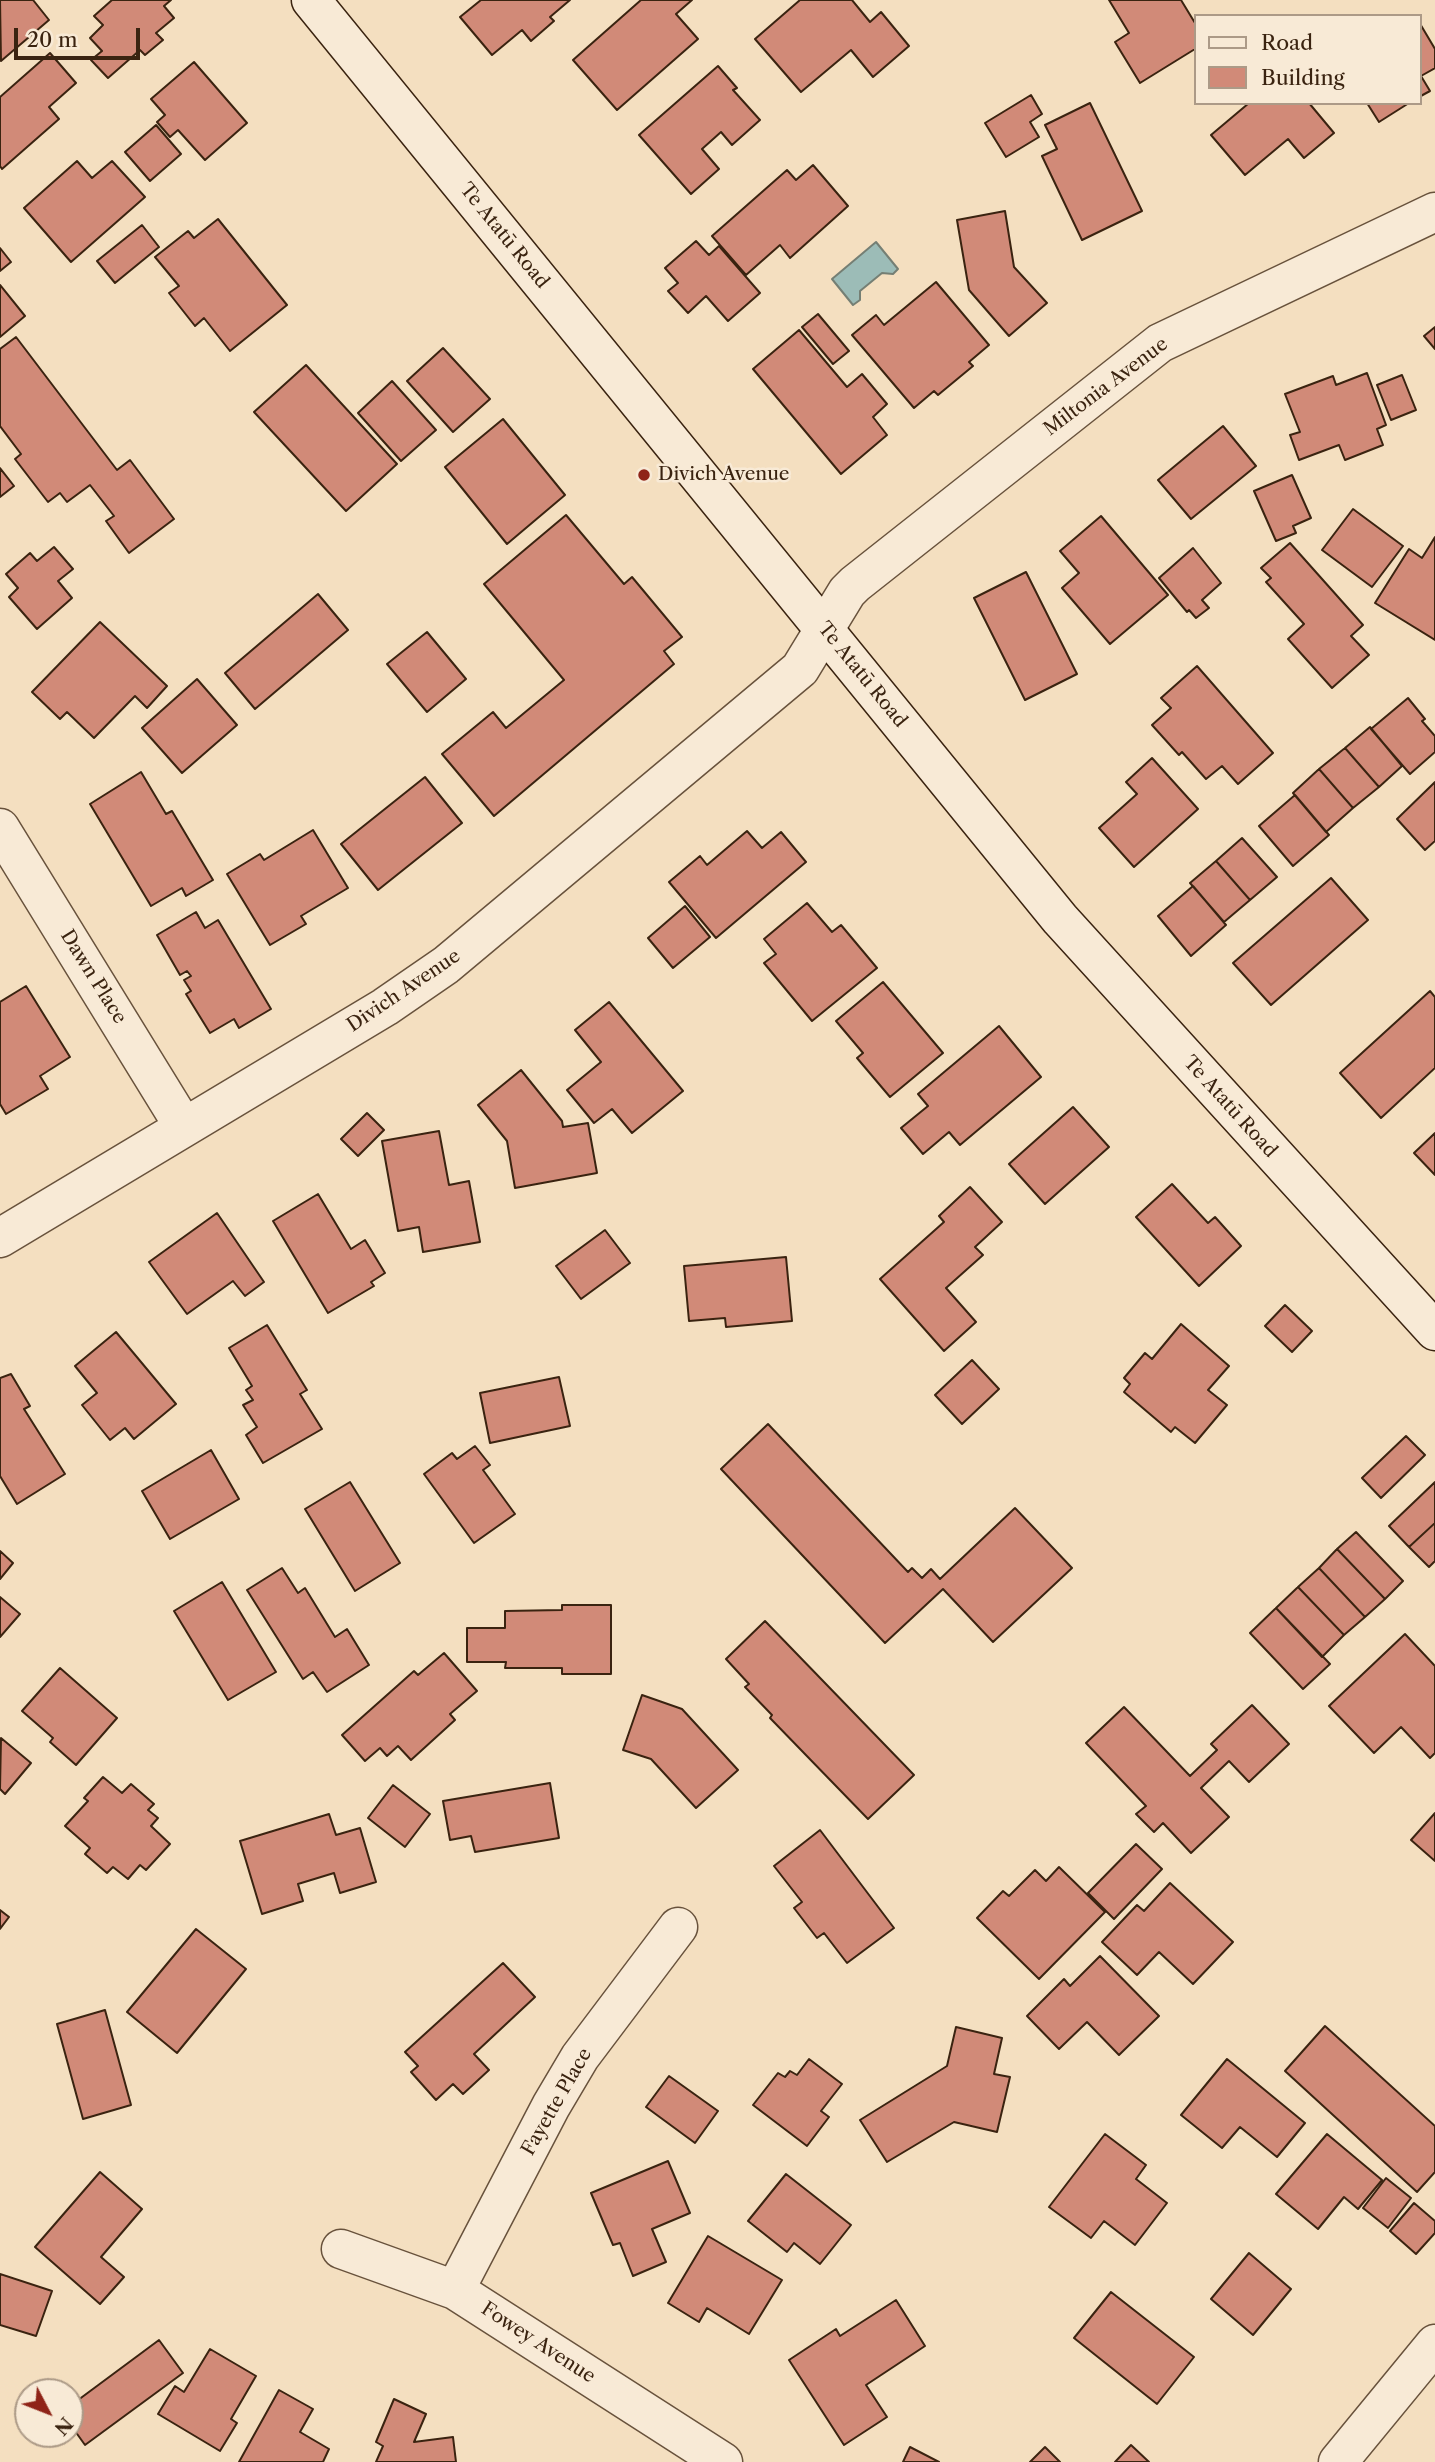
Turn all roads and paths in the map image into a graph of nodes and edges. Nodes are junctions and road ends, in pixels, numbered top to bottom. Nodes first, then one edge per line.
1 (312, 0) edge
2 (1435, 212) edge
3 (825, 630) junction
4 (0, 828) edge
5 (184, 1127) junction
6 (0, 1238) edge
7 (1435, 1331) edge
8 (678, 1927) dead end
9 (341, 2249) dead end
10 (455, 2290) junction
11 (1435, 2344) edge
12 (723, 2462) edge
13 (1338, 2462) edge

1 - 3 street, Te Atatū Road
2 - 3 street, Miltonia Avenue
3 - 5 street, Divich Avenue
3 - 7 street, Te Atatū Road
4 - 5 street, Dawn Place
5 - 6 street, Divich Avenue
8 - 10 street, Fayette Place
9 - 10 street, Fowey Avenue
10 - 12 street, Fowey Avenue
11 - 13 street

